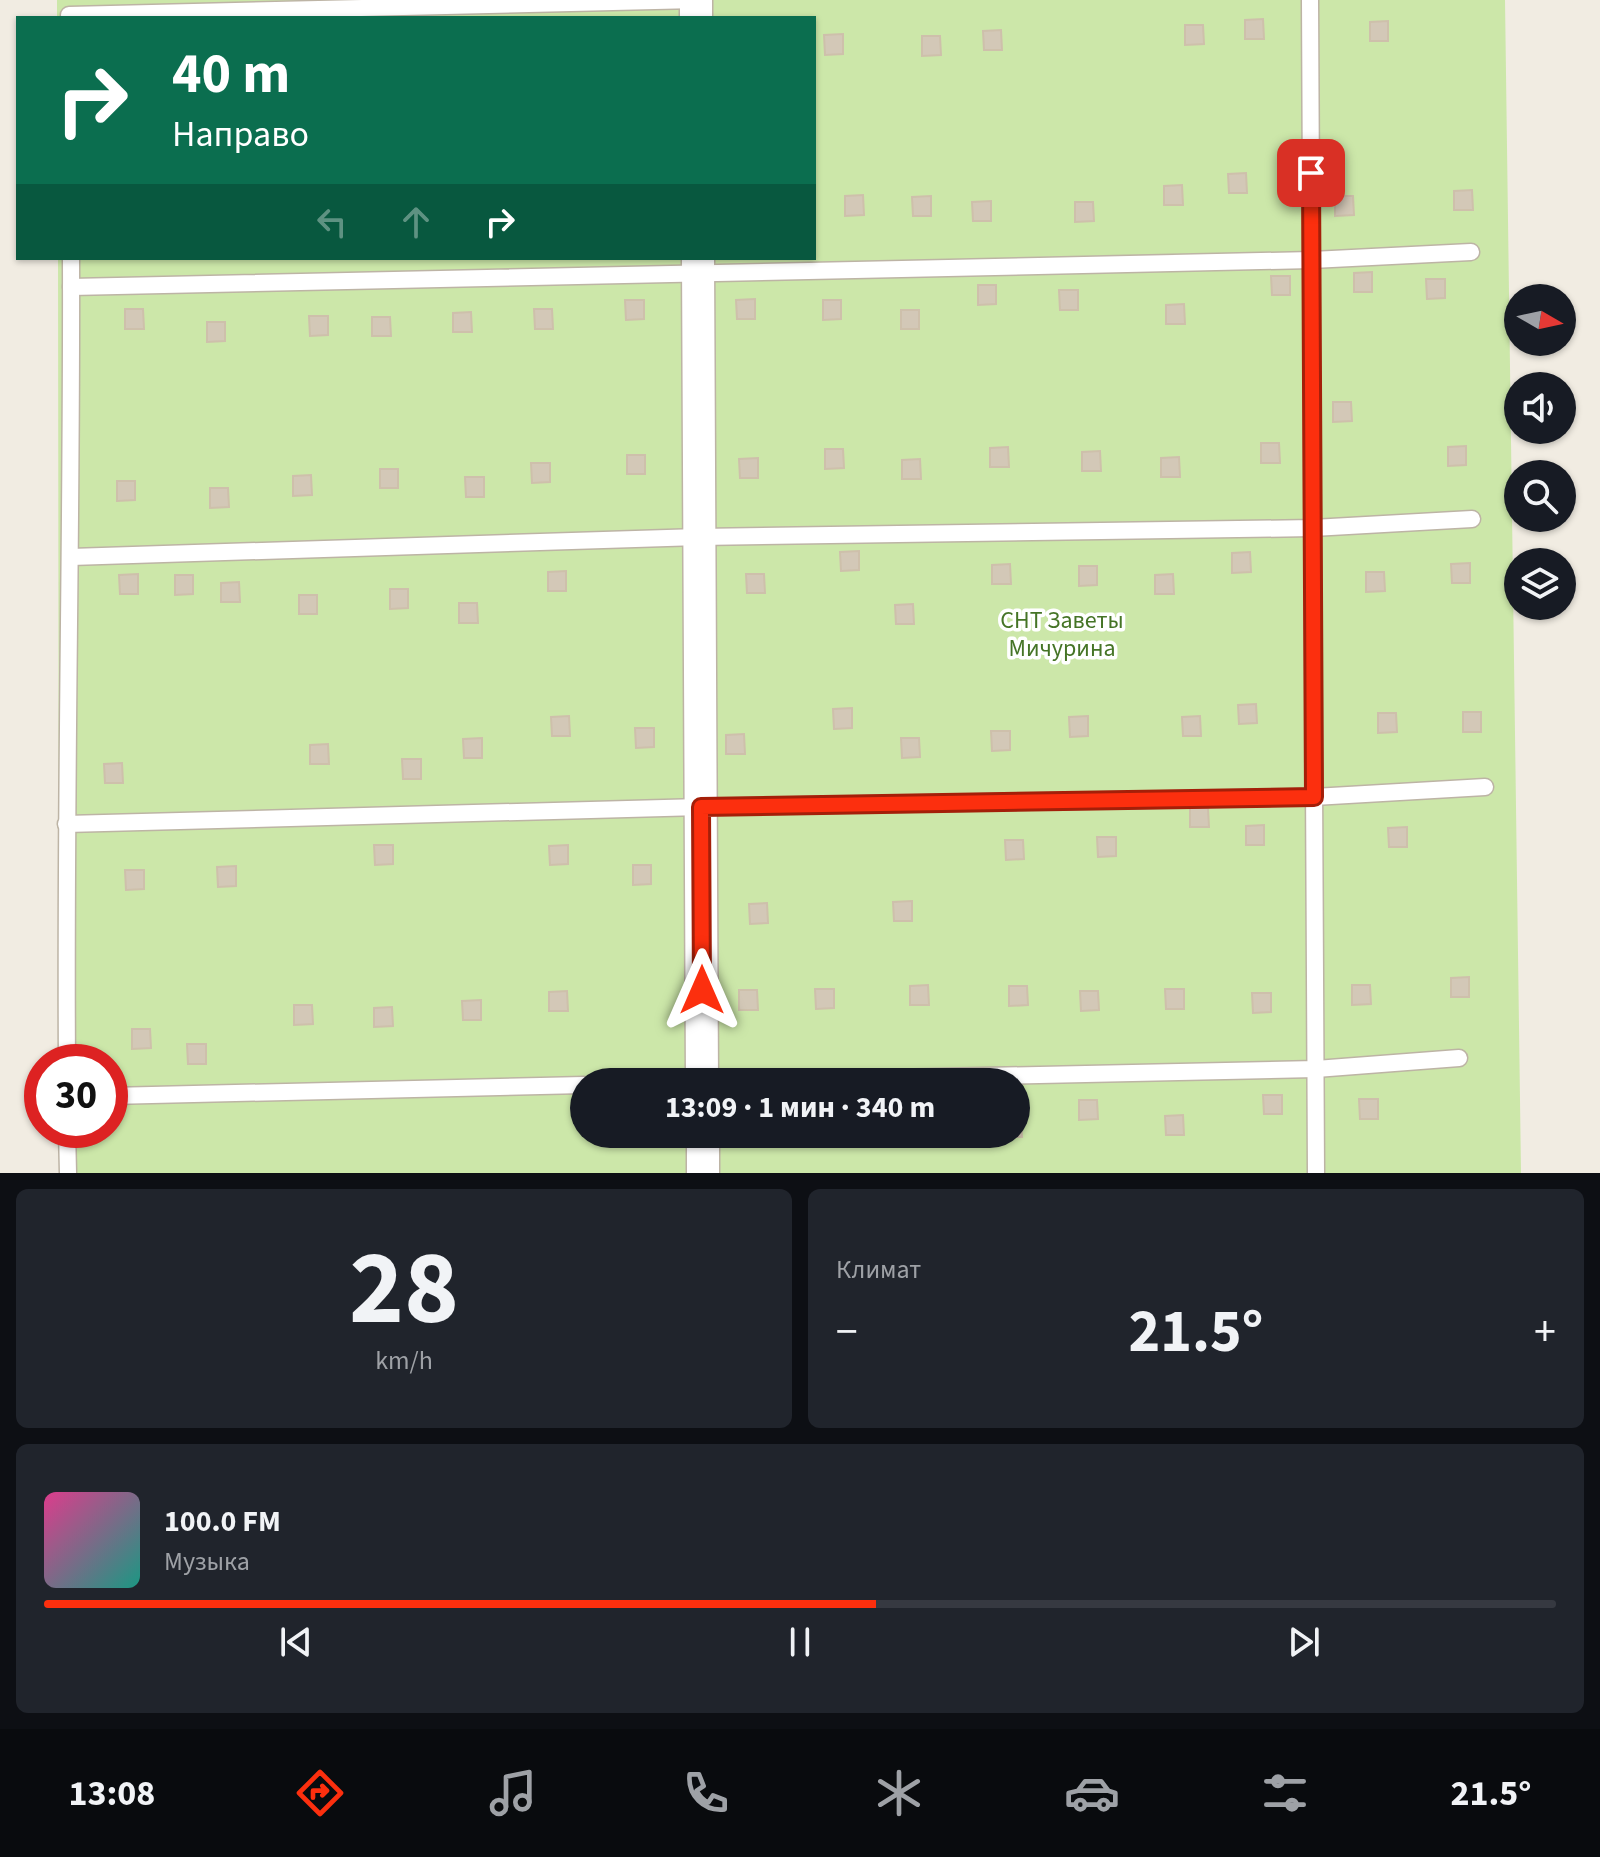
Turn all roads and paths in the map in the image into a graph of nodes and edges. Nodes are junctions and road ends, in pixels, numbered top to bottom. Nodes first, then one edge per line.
1 (696, 0) edge
2 (1310, 0) edge
3 (69, 11) edge
4 (1471, 252) dead end
5 (71, 260) edge
6 (1312, 260) junction
7 (698, 265) edge
8 (71, 287) junction
9 (1472, 519) dead end
10 (1313, 528) junction
11 (699, 537) junction
12 (71, 557) junction
13 (1485, 787) dead end
14 (1314, 797) junction
15 (701, 807) junction
16 (66, 824) junction
17 (67, 1044) edge
18 (1459, 1058) dead end
19 (704, 1068) edge
20 (1316, 1069) junction
21 (1030, 1075) edge
22 (570, 1085) edge
23 (128, 1096) edge
24 (67, 1148) edge
25 (703, 1148) edge
26 (68, 1173) edge
27 (703, 1173) edge
28 (1316, 1173) edge

1 - 3 lane
2 - 6 lane
4 - 6 lane
5 - 8 lane
6 - 7 lane
6 - 10 lane
7 - 8 lane
7 - 11 street
8 - 12 lane
9 - 10 lane
10 - 11 lane
10 - 14 lane
11 - 12 lane
11 - 15 street
12 - 16 lane
13 - 14 lane
14 - 15 lane
14 - 20 lane
15 - 16 lane
15 - 19 street
16 - 17 lane
18 - 20 lane
20 - 21 lane
20 - 28 lane
22 - 23 lane
24 - 26 lane
25 - 27 street

